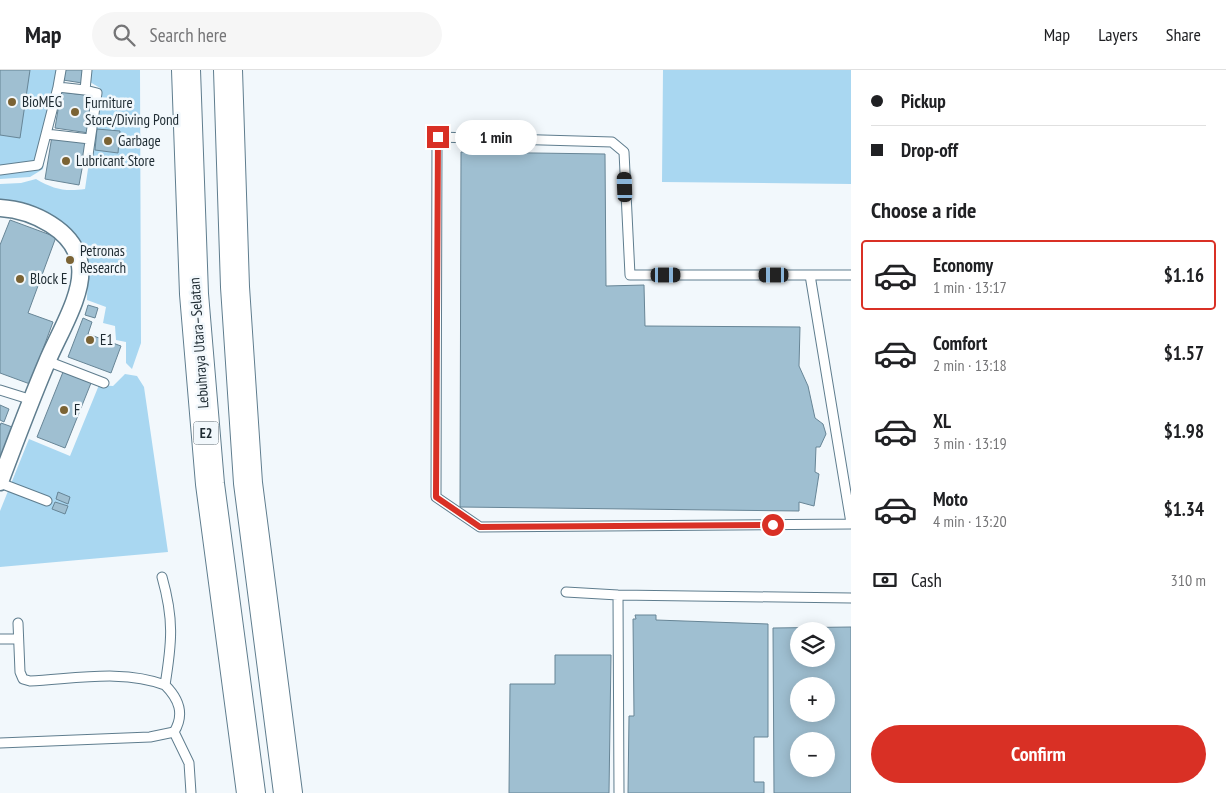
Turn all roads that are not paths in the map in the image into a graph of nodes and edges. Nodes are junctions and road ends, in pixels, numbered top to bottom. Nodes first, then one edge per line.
1 (61, 70) edge
2 (87, 70) edge
3 (186, 70) edge
4 (228, 70) edge
5 (58, 87) junction
6 (85, 90) junction
7 (46, 134) junction
8 (90, 139) junction
9 (88, 155) dead end
10 (0, 170) edge
11 (0, 208) edge
12 (810, 274) junction
13 (851, 274) edge
14 (47, 361) junction
15 (104, 383) dead end
16 (0, 390) edge
17 (32, 400) junction
18 (0, 483) edge
19 (47, 501) dead end
20 (851, 523) edge
21 (162, 577) dead end
22 (566, 592) dead end
23 (618, 595) junction
24 (851, 598) edge
25 (18, 623) dead end
26 (0, 639) edge
27 (18, 639) junction
28 (165, 684) junction
29 (174, 732) junction
30 (0, 743) edge
31 (191, 793) edge
32 (251, 793) edge
33 (288, 793) edge
34 (619, 793) edge

1 - 5 lane
2 - 6 lane
3 - 32 highway, Lebuhraya Utara–Selatan / E2
4 - 33 highway
5 - 6 lane
5 - 7 lane
6 - 8 lane
7 - 8 lane
7 - 10 lane
8 - 9 lane
11 - 14 street
12 - 13 lane
12 - 20 lane
12 - 20 lane
14 - 15 lane
14 - 17 street
16 - 17 lane
17 - 18 street
18 - 19 lane
21 - 28 lane
22 - 23 lane
23 - 24 lane
23 - 34 lane
25 - 27 lane
26 - 27 lane
27 - 28 lane
28 - 29 lane
29 - 30 lane
29 - 31 lane

